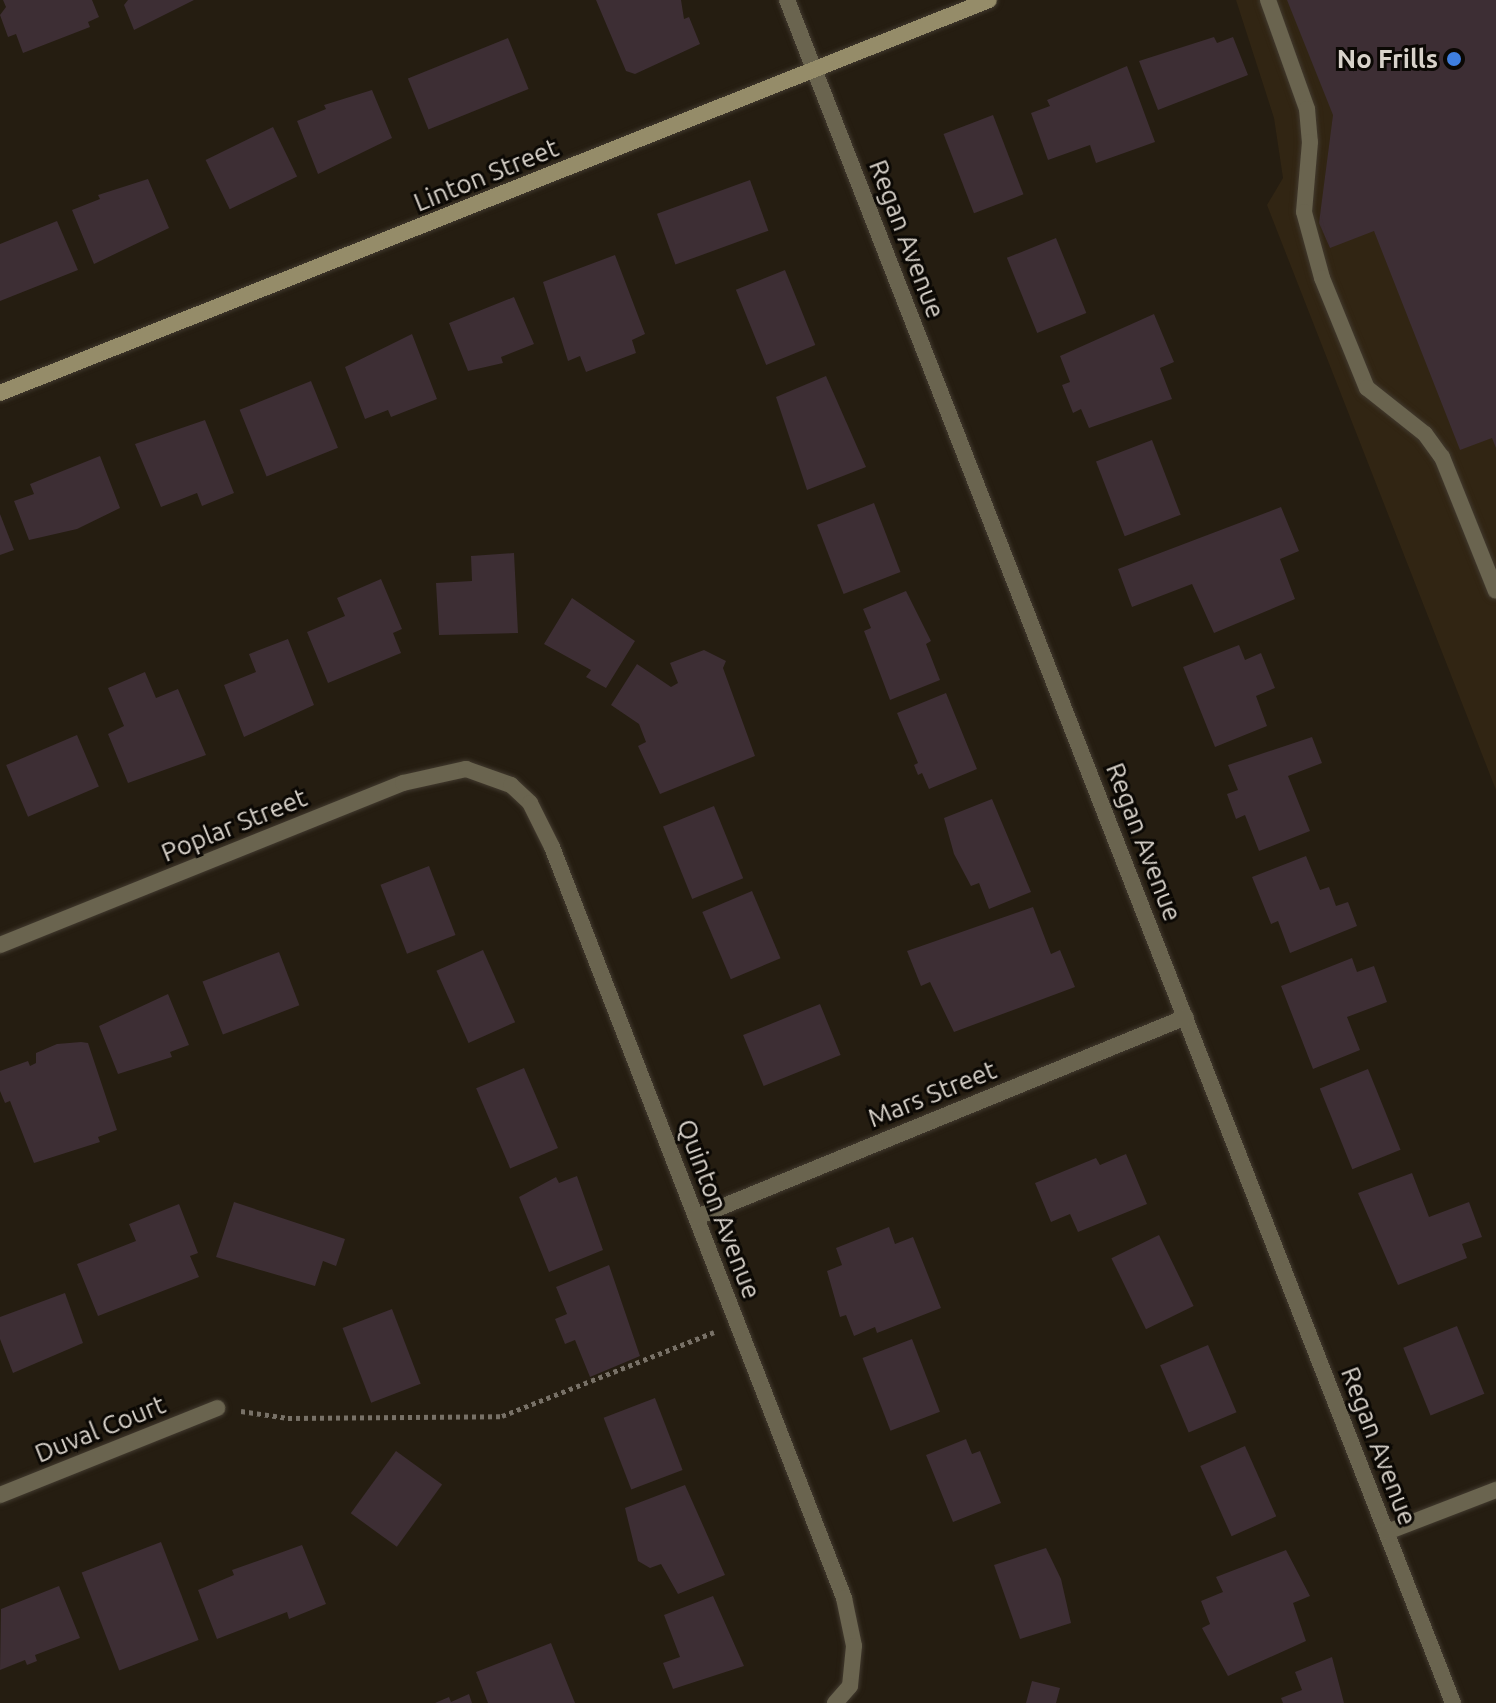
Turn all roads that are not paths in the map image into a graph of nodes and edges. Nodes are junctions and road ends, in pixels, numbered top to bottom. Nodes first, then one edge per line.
1 (787, 0) edge
2 (989, 0) edge
3 (1268, 0) edge
4 (815, 69) junction
5 (0, 393) edge
6 (1496, 591) edge
7 (489, 776) joint
8 (0, 945) edge
9 (1186, 1017) junction
10 (697, 1217) junction
11 (217, 1408) road end
12 (1496, 1490) edge
13 (0, 1495) edge
14 (1387, 1532) junction
15 (835, 1703) edge
16 (1453, 1703) edge

1 - 4 street, Regan Avenue
2 - 4 street, Linton Street
3 - 6 street
4 - 5 street, Linton Street
4 - 9 street, Regan Avenue
7 - 8 street, Poplar Street
7 - 10 street, Quinton Avenue
9 - 10 street, Mars Street
9 - 14 street, Regan Avenue
10 - 15 street, Quinton Avenue
11 - 13 street, Duval Court
12 - 14 street
14 - 16 street, Regan Avenue

